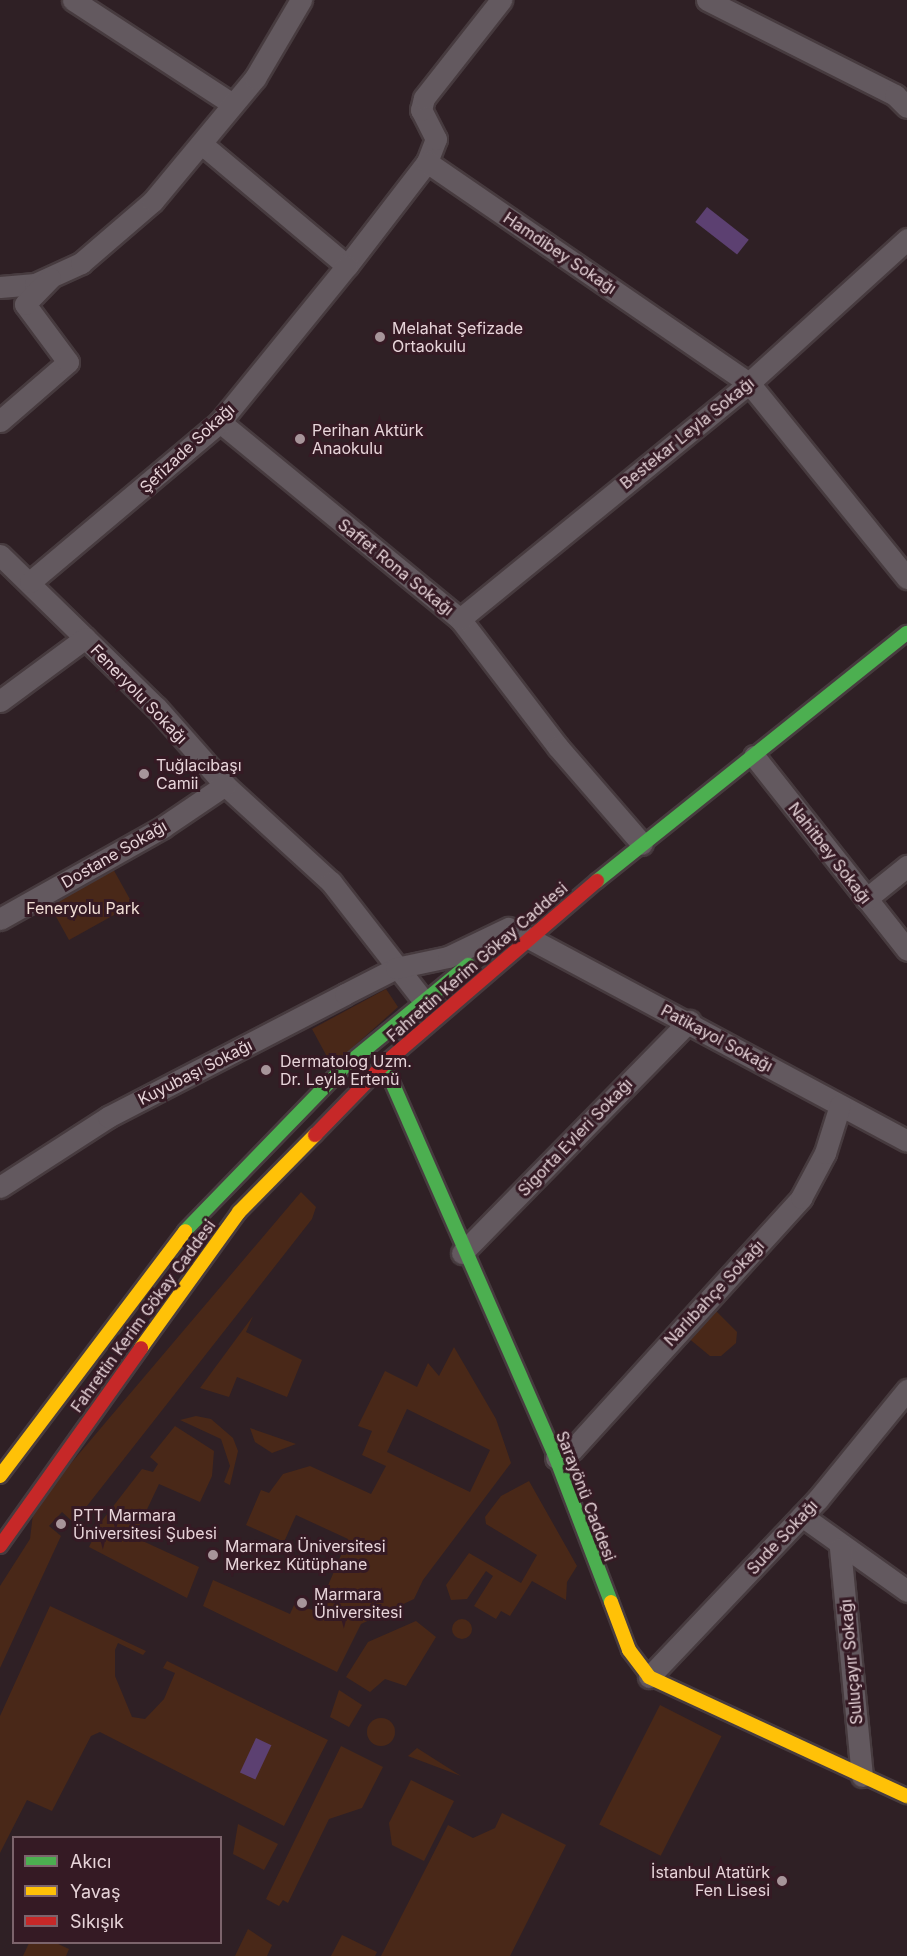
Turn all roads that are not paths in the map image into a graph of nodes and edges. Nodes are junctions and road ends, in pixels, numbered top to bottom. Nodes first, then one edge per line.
1 (73, 0) edge
2 (301, 0) edge
3 (501, 0) edge
4 (707, 0) edge
5 (231, 104) junction
6 (907, 107) edge
7 (203, 145) junction
8 (427, 162) junction
9 (907, 239) edge
10 (347, 266) junction
11 (51, 277) junction
12 (0, 287) edge
13 (749, 383) junction
14 (0, 422) edge
15 (220, 422) junction
16 (0, 555) edge
17 (907, 578) edge
18 (30, 582) junction
19 (907, 614) edge
20 (460, 619) junction
21 (907, 633) edge
22 (85, 638) junction
23 (0, 701) edge
24 (754, 756) junction
25 (705, 773) dead end
26 (225, 785) junction
27 (634, 834) junction
28 (907, 866) edge
29 (866, 899) junction
30 (525, 915) dead end
31 (0, 919) edge
32 (517, 933) junction
33 (907, 950) edge
34 (396, 968) junction
35 (423, 1000) junction
36 (457, 1003) junction
37 (688, 1021) junction
38 (384, 1064) junction
39 (840, 1105) junction
40 (907, 1141) edge
41 (0, 1187) edge
42 (462, 1253) junction
43 (907, 1390) edge
44 (556, 1458) junction
45 (1, 1473) edge
46 (802, 1516) junction
47 (0, 1546) edge
48 (840, 1548) junction
49 (907, 1591) edge
50 (650, 1677) junction
51 (862, 1776) junction
52 (907, 1796) edge

1 - 5 street
2 - 5 street
3 - 8 street
4 - 6 street
5 - 7 street
7 - 10 street
7 - 11 street
8 - 10 street
8 - 13 street, Hamdibey Sokağı
9 - 13 street, Bestekar Leyla Sokağı
10 - 15 street, Şefizade Sokağı
11 - 12 street
11 - 14 street
13 - 17 street, Hamdibey Sokağı
13 - 20 street, Bestekar Leyla Sokağı
15 - 18 street, Şefizade Sokağı
15 - 20 street, Saffet Rona Sokağı
16 - 18 street, Feneryolu Sokağı
18 - 22 street, Feneryolu Sokağı
19 - 25 main road
20 - 27 street, Saffet Rona Sokağı
21 - 24 main road, Fahrettin Kerim Gökay Caddesi
22 - 23 street
22 - 26 street, Feneryolu Sokağı
24 - 27 main road, Fahrettin Kerim Gökay Caddesi
24 - 29 street, Nahitbey Sokağı
26 - 31 street, Dostane Sokağı
26 - 34 street, Feneryolu Sokağı
27 - 32 main road, Fahrettin Kerim Gökay Caddesi
28 - 29 street
29 - 33 street, Nahitbey Sokağı
30 - 32 main road, Fahrettin Kerim Gökay Caddesi
32 - 34 street, Kuyubaşı Sokağı
32 - 35 main road, Fahrettin Kerim Gökay Caddesi
32 - 36 main road, Fahrettin Kerim Gökay Caddesi
32 - 37 street, Patikayol Sokağı
34 - 35 street, Feneryolu Sokağı
34 - 41 street, Kuyubaşı Sokağı
35 - 36 main road
35 - 45 main road, Fahrettin Kerim Gökay Caddesi
36 - 38 main road, Fahrettin Kerim Gökay Caddesi
37 - 39 street, Patikayol Sokağı
37 - 42 street, Sigorta Evleri Sokağı
38 - 42 main road, Sarayönü Caddesi
38 - 47 main road, Fahrettin Kerim Gökay Caddesi
39 - 40 street, Patikayol Sokağı
39 - 44 street, Narlıbahçe Sokağı
42 - 44 main road, Sarayönü Caddesi
43 - 46 street, Sude Sokağı
44 - 50 main road, Sarayönü Caddesi
46 - 48 street
46 - 50 street, Sude Sokağı
48 - 49 street
48 - 51 street, Suluçayır Sokağı
50 - 51 main road, Sarayönü Caddesi
51 - 52 main road, Sarayönü Caddesi

